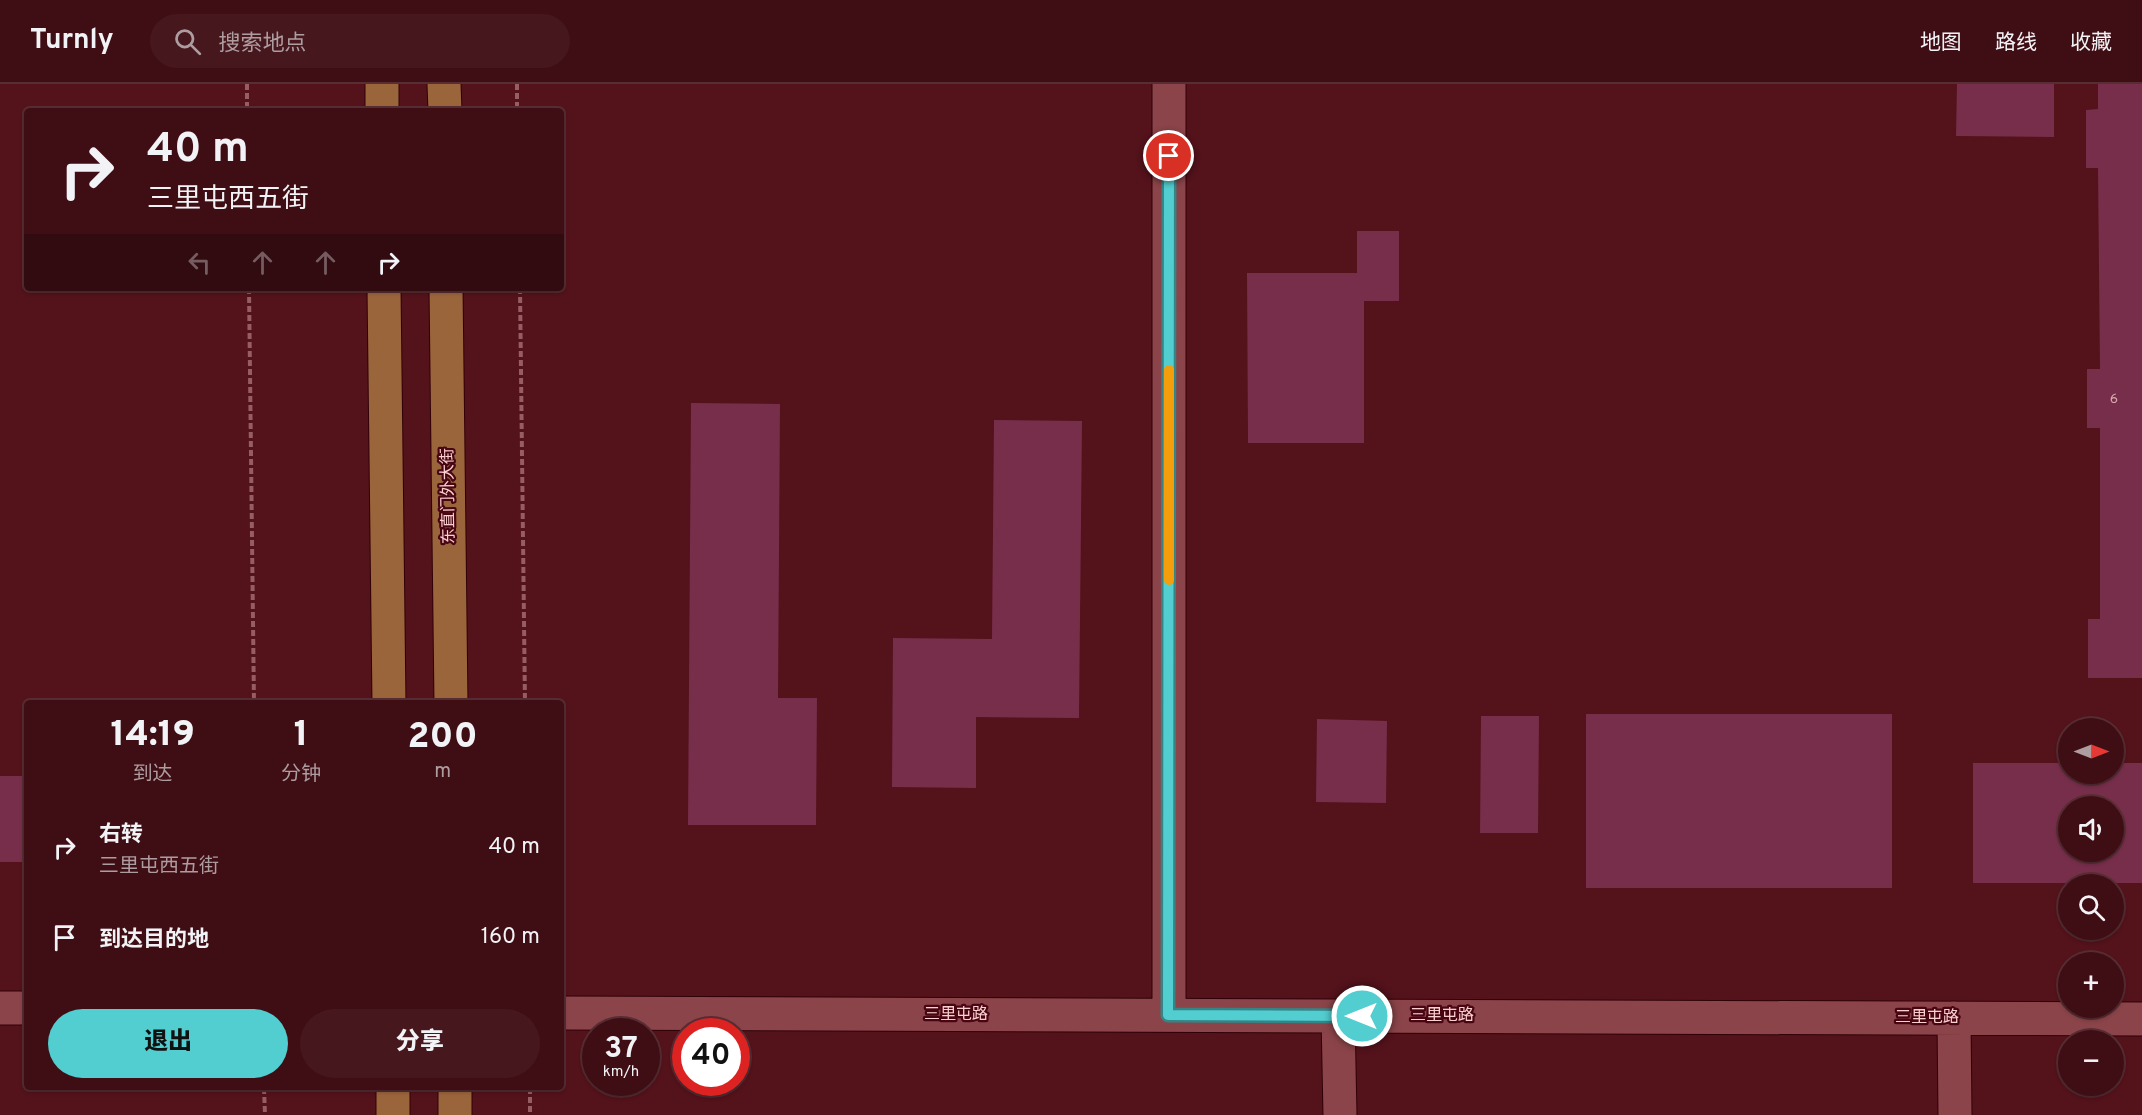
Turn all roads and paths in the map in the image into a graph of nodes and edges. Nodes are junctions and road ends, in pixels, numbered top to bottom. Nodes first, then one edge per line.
1 (247, 84) edge
2 (382, 84) edge
3 (444, 84) edge
4 (517, 84) edge
5 (1169, 84) edge
6 (247, 108) edge
7 (382, 108) edge
8 (445, 108) edge
9 (517, 108) edge
10 (249, 291) edge
11 (384, 291) edge
12 (447, 291) edge
13 (520, 291) edge
14 (254, 700) edge
15 (388, 700) edge
16 (451, 700) edge
17 (525, 700) edge
18 (0, 1008) edge
19 (24, 1008) edge
20 (564, 1013) edge
21 (1168, 1015) junction
22 (1338, 1016) junction
23 (1954, 1018) junction
24 (2142, 1019) edge
25 (264, 1090) edge
26 (393, 1090) edge
27 (455, 1090) edge
28 (530, 1090) edge
29 (265, 1115) edge
30 (393, 1115) edge
31 (455, 1115) edge
32 (530, 1115) edge
33 (1340, 1115) edge
34 (1955, 1115) edge

1 - 6 path
2 - 7 main road
3 - 8 main road
4 - 9 path
5 - 21 street
10 - 14 path
11 - 15 main road
12 - 16 main road, 东直门外大街
13 - 17 path
18 - 19 street
20 - 21 street, 三里屯路
21 - 22 street, 三里屯路
22 - 23 street, 三里屯路
22 - 33 street
23 - 24 street, 三里屯路
23 - 34 street
25 - 29 path
26 - 30 main road
27 - 31 main road
28 - 32 path

